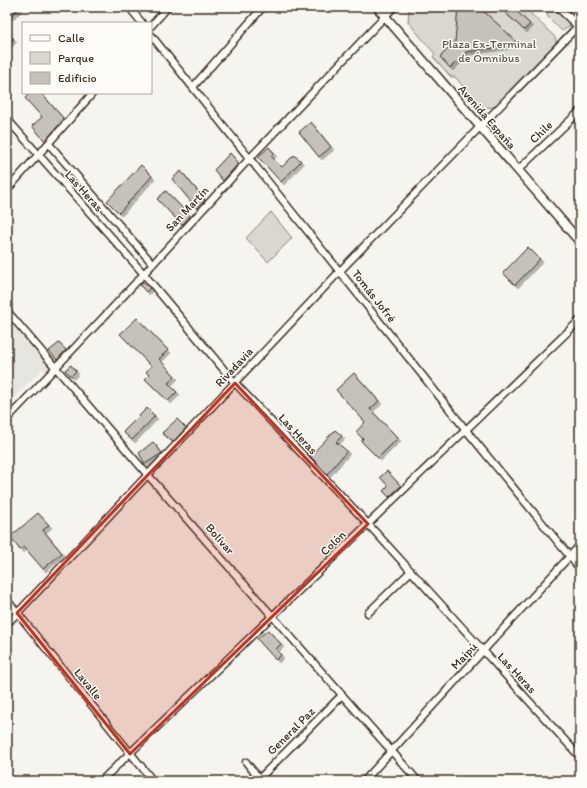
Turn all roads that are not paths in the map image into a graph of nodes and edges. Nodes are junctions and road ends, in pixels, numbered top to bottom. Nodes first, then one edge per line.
1 (129, 7) edge
2 (168, 7) edge
3 (263, 7) edge
4 (377, 7) edge
5 (394, 7) edge
6 (558, 7) edge
7 (385, 16) junction
8 (141, 22) edge
9 (152, 25) edge
10 (579, 27) edge
11 (152, 36) edge
12 (194, 87) junction
13 (92, 94) edge
14 (580, 111) edge
15 (7, 119) edge
16 (479, 127) junction
17 (49, 144) junction
18 (38, 156) junction
19 (250, 158) junction
20 (518, 170) junction
21 (7, 190) edge
22 (580, 242) edge
23 (152, 263) junction
24 (340, 271) junction
25 (143, 273) junction
26 (7, 310) edge
27 (580, 320) edge
28 (56, 367) junction
29 (235, 383) junction
30 (7, 419) edge
31 (466, 430) junction
32 (147, 474) junction
33 (368, 524) junction
34 (580, 545) edge
35 (569, 556) junction
36 (580, 569) edge
37 (410, 572) junction
38 (7, 600) edge
39 (17, 613) junction
40 (368, 613) dead end
41 (273, 617) junction
42 (7, 624) edge
43 (483, 651) junction
44 (341, 696) junction
45 (391, 750) junction
46 (130, 754) junction
47 (580, 757) edge
48 (246, 762) dead end
49 (259, 780) edge
50 (101, 781) edge
51 (153, 781) edge
52 (364, 781) edge
53 (418, 781) edge

1 - 8 street
2 - 9 street
3 - 12 street
4 - 7 main road, Avenida España
5 - 7 street, San Martín
6 - 10 street
7 - 16 main road, Avenida España
7 - 19 street, San Martín
10 - 16 street, Rivadavia
11 - 12 street, Tomás Jofré
12 - 19 street, Tomás Jofré
13 - 17 street
14 - 20 street, Chile
15 - 18 street, Las Heras
16 - 20 main road, Avenida España
16 - 24 street, Rivadavia
17 - 18 street
17 - 23 street
18 - 21 street
18 - 25 street, Las Heras
19 - 23 street, San Martín
19 - 24 street, Tomás Jofré
20 - 22 main road, Avenida España
23 - 25 street, San Martín
24 - 29 street, Rivadavia
24 - 31 street, Tomás Jofré
25 - 28 street, San Martín
25 - 29 street, Las Heras
26 - 28 street, Bolívar
27 - 31 street, Colón
28 - 30 street, San Martín
28 - 32 street, Bolívar
29 - 32 street, Rivadavia
29 - 33 street, Las Heras
31 - 33 street, Colón
31 - 35 street, Tomás Jofré
32 - 39 street, Rivadavia
32 - 41 street, Bolívar
33 - 37 street, Las Heras
33 - 41 street, Colón
34 - 35 street, Maipú
35 - 36 street, Tomás Jofré
35 - 43 street, Maipú
37 - 40 street
37 - 43 street, Las Heras
38 - 39 street, Lavalle
39 - 42 street, Rivadavia
39 - 46 street, Lavalle
41 - 44 street, Bolívar
41 - 46 street, Colón
43 - 45 street, Maipú
43 - 47 street, Las Heras
44 - 45 street, Bolívar
44 - 49 street, General Paz
45 - 52 street, Maipú
45 - 53 street, Bolívar
46 - 50 street, Colón
46 - 51 street, Lavalle
48 - 49 street

